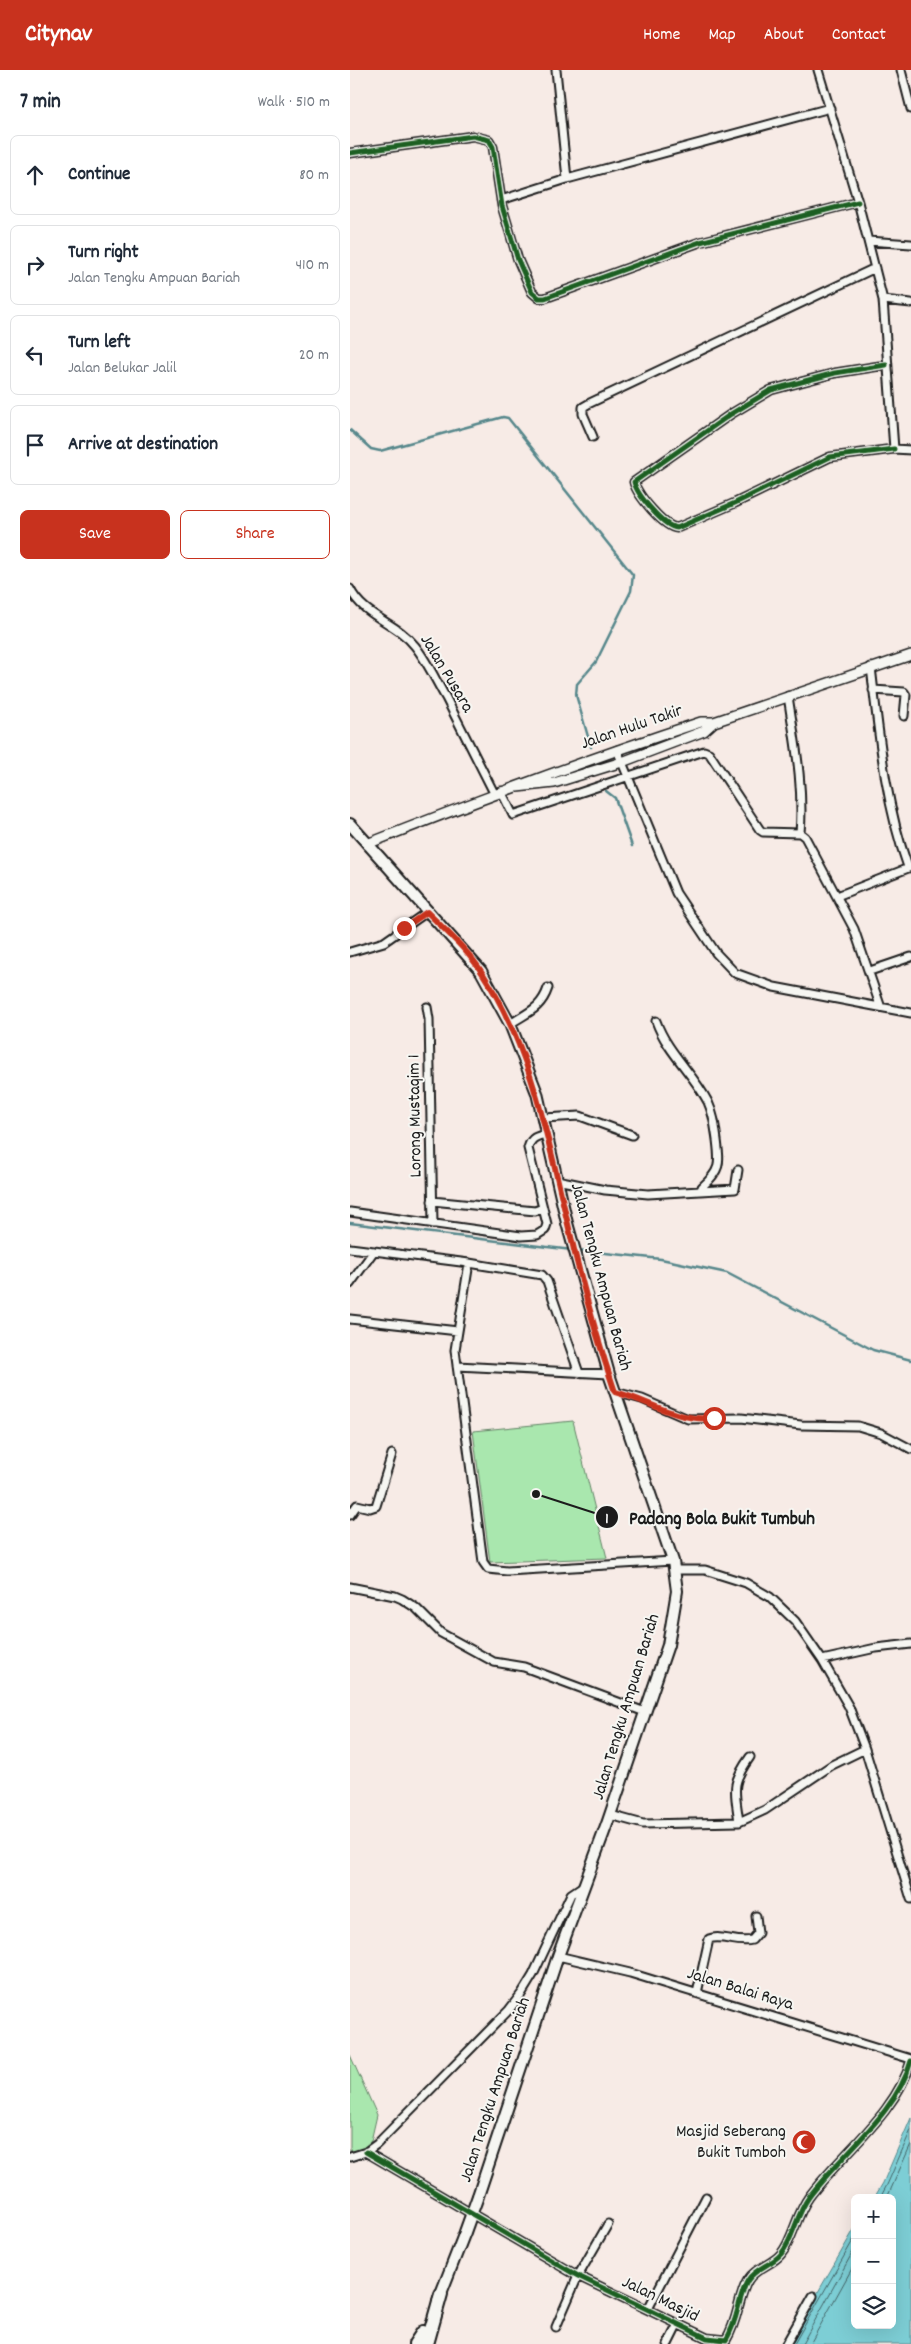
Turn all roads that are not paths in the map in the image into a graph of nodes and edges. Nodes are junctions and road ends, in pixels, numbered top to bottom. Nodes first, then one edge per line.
1 (556, 70) edge
2 (818, 70) edge
3 (901, 70) edge
4 (830, 108) junction
5 (911, 109) edge
6 (350, 153) edge
7 (567, 179) junction
8 (501, 200) junction
9 (858, 202) junction
10 (868, 241) junction
11 (911, 244) edge
12 (875, 268) junction
13 (882, 300) junction
14 (911, 303) edge
15 (886, 365) junction
16 (593, 437) dead end
17 (894, 449) junction
18 (911, 450) edge
19 (350, 589) edge
20 (911, 655) edge
21 (871, 667) junction
22 (874, 690) junction
23 (788, 696) junction
24 (904, 716) dead end
25 (714, 722) junction
26 (617, 750) junction
27 (622, 762) junction
28 (628, 777) junction
29 (515, 787) junction
30 (498, 792) junction
31 (350, 824) edge
32 (800, 833) junction
33 (367, 844) junction
34 (910, 867) edge
35 (837, 896) junction
36 (427, 912) junction
37 (350, 952) edge
38 (911, 956) edge
39 (870, 971) junction
40 (548, 988) dead end
41 (880, 1005) junction
42 (427, 1007) dead end
43 (911, 1013) edge
44 (656, 1021) dead end
45 (510, 1024) junction
46 (543, 1118) junction
47 (546, 1134) junction
48 (632, 1135) dead end
49 (738, 1170) dead end
50 (557, 1180) junction
51 (702, 1191) junction
52 (432, 1201) junction
53 (543, 1208) junction
54 (350, 1212) edge
55 (433, 1224) junction
56 (350, 1248) edge
57 (374, 1251) junction
58 (469, 1263) junction
59 (350, 1284) edge
60 (350, 1319) edge
61 (458, 1331) junction
62 (457, 1366) junction
63 (579, 1373) junction
64 (609, 1374) junction
65 (615, 1392) junction
66 (911, 1449) edge
67 (392, 1454) dead end
68 (350, 1515) edge
69 (674, 1566) junction
70 (350, 1587) edge
71 (911, 1644) edge
72 (822, 1660) junction
73 (645, 1712) junction
74 (865, 1750) junction
75 (750, 1758) dead end
76 (610, 1815) junction
77 (739, 1822) junction
78 (583, 1886) junction
79 (911, 1899) edge
80 (756, 1916) dead end
81 (558, 1956) junction
82 (697, 1993) junction
83 (911, 2060) edge
84 (366, 2152) junction
85 (350, 2157) edge
86 (706, 2197) dead end
87 (608, 2224) dead end
88 (578, 2276) junction
89 (441, 2294) joint
90 (813, 2296) dead end
91 (648, 2309) junction
92 (678, 2324) junction
93 (556, 2327) dead end
94 (421, 2341) edge
95 (726, 2342) edge
96 (668, 2344) edge
97 (786, 2344) edge

1 - 7 street
2 - 4 street
3 - 5 street
4 - 7 street
4 - 9 street
6 - 8 street
7 - 8 street
8 - 9 street
9 - 10 street
10 - 11 street
10 - 12 street
12 - 13 street
12 - 16 street
13 - 14 street
13 - 15 street
15 - 17 street
15 - 17 street
17 - 18 street
19 - 30 street, Jalan Pusara
20 - 21 street, Jalan Hulu Takir
21 - 22 street
21 - 23 street, Jalan Hulu Takir
22 - 24 street
22 - 34 street
23 - 25 street, Jalan Hulu Takir
23 - 32 street
25 - 26 street, Jalan Hulu Takir
25 - 27 street
26 - 27 street
26 - 29 street, Jalan Hulu Takir
27 - 28 street
27 - 29 street
28 - 30 street, Jalan Pusara
28 - 32 street
28 - 41 street
29 - 30 street, Jalan Hulu Takir
30 - 33 street, Jalan Hulu Takir
31 - 33 main road, Jalan Tengku Ampuan Bariah
32 - 35 street
33 - 36 main road, Jalan Tengku Ampuan Bariah
34 - 35 street
35 - 39 street
36 - 37 street
36 - 45 main road, Jalan Tengku Ampuan Bariah
38 - 39 street
39 - 41 street
40 - 45 street
41 - 43 street
42 - 52 street, Lorong Mustaqim 1
44 - 51 street
45 - 46 main road, Jalan Tengku Ampuan Bariah
46 - 47 main road, Jalan Tengku Ampuan Bariah
46 - 48 street
47 - 50 main road, Jalan Tengku Ampuan Bariah
47 - 53 street
49 - 51 street
50 - 51 street
50 - 64 main road, Jalan Tengku Ampuan Bariah
52 - 53 street
52 - 55 street, Lorong Mustaqim 1
53 - 55 street
54 - 55 street
56 - 57 street
57 - 58 street
57 - 59 street
58 - 61 street
58 - 63 street
60 - 61 street
61 - 62 street
62 - 63 street
62 - 69 street
63 - 64 street
64 - 65 main road, Jalan Tengku Ampuan Bariah
65 - 66 street
65 - 69 main road, Jalan Tengku Ampuan Bariah
67 - 68 street
69 - 72 street
69 - 73 main road, Jalan Tengku Ampuan Bariah
70 - 73 street
71 - 72 street
72 - 74 street
73 - 76 main road, Jalan Tengku Ampuan Bariah
74 - 77 street
74 - 79 street
75 - 77 street
76 - 77 street
76 - 78 main road, Jalan Tengku Ampuan Bariah
78 - 81 main road, Jalan Tengku Ampuan Bariah
78 - 84 street
80 - 82 street
81 - 82 street, Jalan Balai Raya
81 - 89 main road, Jalan Tengku Ampuan Bariah, bridge
82 - 83 street, Jalan Balai Raya
83 - 95 street, Jalan Masjid
84 - 85 street
84 - 88 street, Jalan Masjid
86 - 91 street
87 - 88 street
88 - 91 street, Jalan Masjid
88 - 93 street
89 - 94 highway
90 - 97 street
91 - 92 street, Jalan Masjid
92 - 95 street, Jalan Masjid
92 - 96 street

